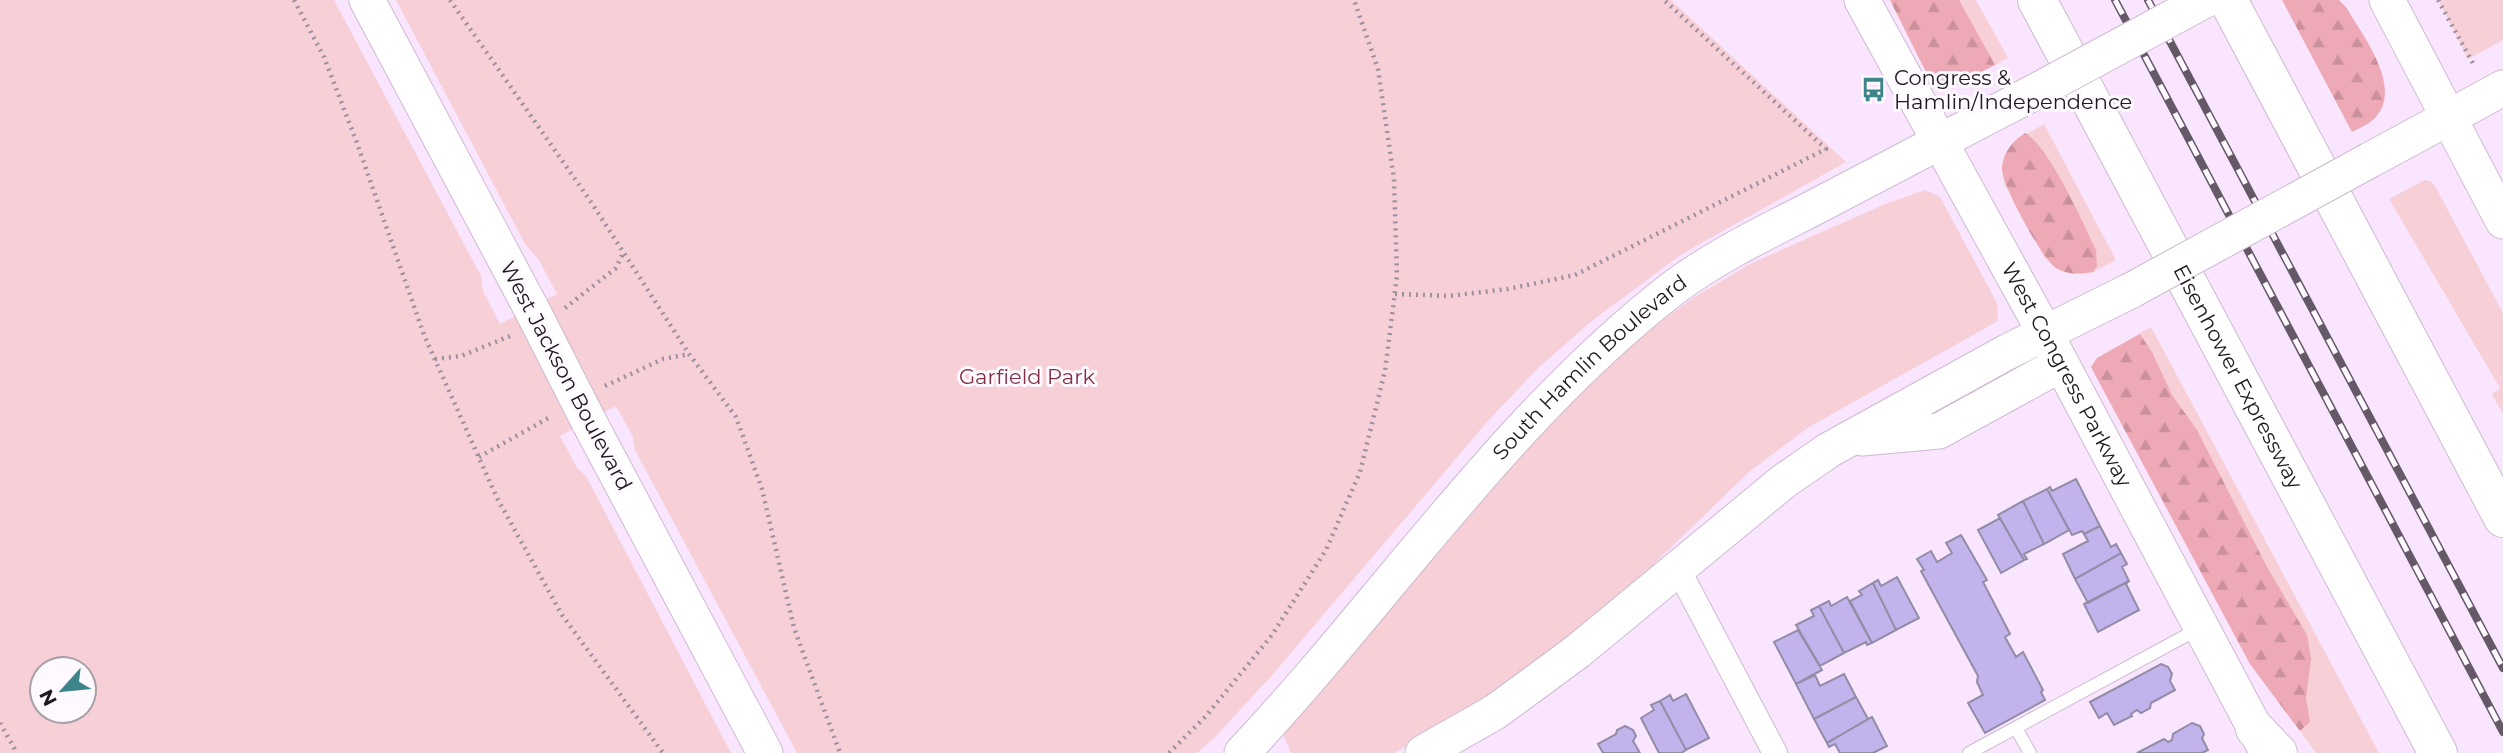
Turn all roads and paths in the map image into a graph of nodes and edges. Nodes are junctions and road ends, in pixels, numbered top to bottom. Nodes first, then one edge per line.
1 (294, 0) edge
2 (367, 0) edge
3 (450, 0) edge
4 (1354, 0) edge
5 (1664, 0) edge
6 (1862, 0) edge
7 (2038, 0) edge
8 (2205, 0) edge
9 (2228, 0) edge
10 (2387, 0) edge
11 (2438, 0) edge
12 (2489, 78) edge
13 (2448, 117) junction
14 (1940, 142) junction
15 (2503, 221) edge
16 (1395, 294) junction
17 (2045, 333) junction
18 (2061, 364) junction
19 (1848, 439) junction
20 (2503, 518) edge
21 (1677, 567) junction
22 (2200, 628) junction
23 (0, 723) edge
24 (2016, 728) junction
25 (2267, 745) edge
26 (1258, 747) edge
27 (17, 753) edge
28 (663, 753) edge
29 (765, 753) edge
30 (840, 753) edge
31 (1169, 753) edge
32 (1423, 753) edge
33 (1775, 753) edge
34 (1969, 753) edge
35 (2030, 753) edge
36 (2438, 753) edge

1 - 28 path
2 - 29 street, West Jackson Boulevard, bridge
3 - 30 path
4 - 16 path
5 - 16 path
6 - 14 street, West Congress Parkway
7 - 36 highway, Eisenhower Expressway
8 - 14 street, South Hamlin Boulevard, bridge
9 - 20 highway
10 - 13 street
11 - 12 path
12 - 13 street
13 - 15 street
13 - 17 street, bridge
14 - 17 street, West Congress Parkway
14 - 26 street, South Hamlin Boulevard
16 - 31 path
17 - 18 street, West Congress Parkway
17 - 19 street
18 - 19 street
18 - 22 street, West Congress Parkway
19 - 21 street
21 - 32 street
21 - 33 street
22 - 24 lane
22 - 25 street, West Congress Parkway
23 - 27 path
24 - 34 lane
24 - 35 lane

